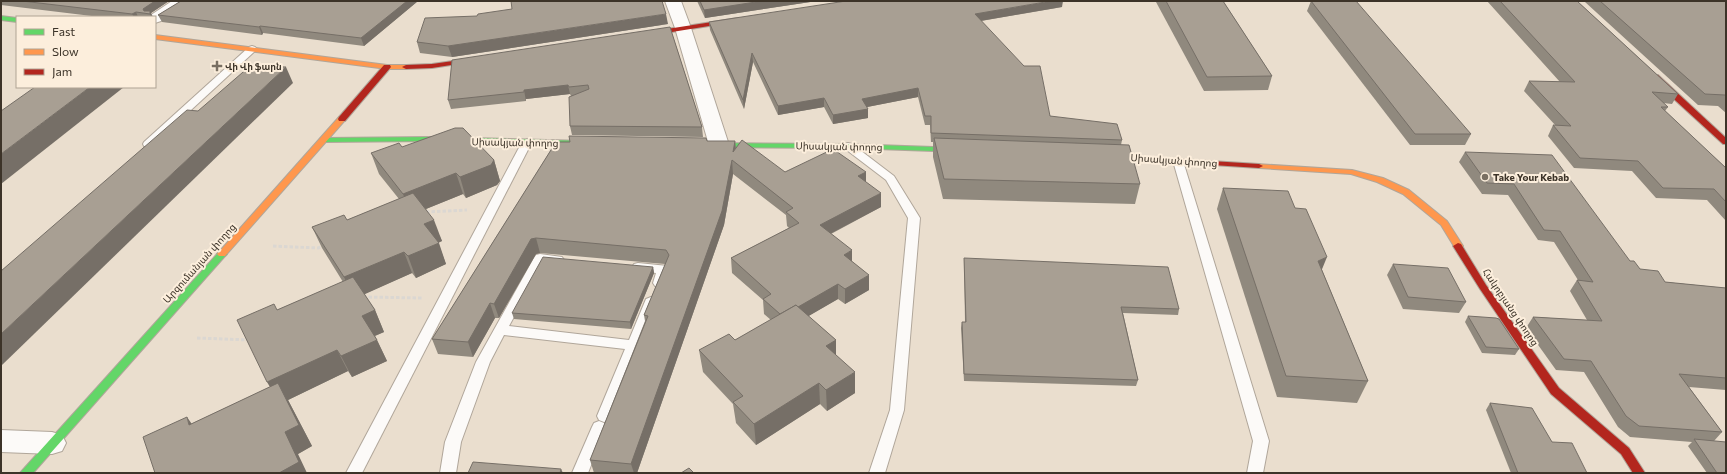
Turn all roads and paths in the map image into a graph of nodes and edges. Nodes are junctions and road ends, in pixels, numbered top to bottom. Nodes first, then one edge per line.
1 (183, 1) edge
2 (672, 1) edge
3 (156, 17) edge
4 (1, 18) edge
5 (744, 19) edge
6 (16, 20) edge
7 (683, 28) junction
8 (156, 37) edge
9 (628, 37) edge
10 (252, 49) junction
11 (487, 58) edge
12 (387, 67) junction
13 (1646, 69) edge
14 (324, 140) junction
15 (527, 142) junction
16 (1726, 142) edge
17 (596, 143) edge
18 (696, 145) edge
19 (719, 145) junction
20 (848, 146) junction
21 (972, 151) edge
22 (139, 152) edge
23 (1089, 155) edge
24 (1178, 161) junction
25 (1352, 172) joint
26 (493, 210) junction
27 (423, 212) edge
28 (273, 246) dead end
29 (325, 246) edge
30 (571, 261) edge
31 (625, 266) edge
32 (356, 299) edge
33 (446, 299) junction
34 (500, 330) junction
35 (197, 338) dead end
36 (253, 338) edge
37 (633, 345) junction
38 (1, 441) edge
39 (52, 443) junction
40 (26, 473) edge
41 (354, 473) edge
42 (448, 473) edge
43 (580, 473) edge
44 (877, 473) edge
45 (1255, 473) edge
46 (1639, 473) edge

1 - 3 street
2 - 7 street
4 - 6 street
5 - 7 street
7 - 9 street
7 - 19 street
8 - 10 street
10 - 12 street
10 - 22 lane
11 - 12 street
12 - 14 street, Արզումանյան փողոց
13 - 16 street
14 - 15 street, Սիսակյան փողոց
14 - 39 street, Արզումանյան փողոց
15 - 17 street, Սիսակյան փողոց
15 - 26 lane
18 - 19 street, Սիսակյան փողոց
19 - 20 street, Սիսակյան փողոց
20 - 21 street, Սիսակյան փողոց
20 - 44 lane
23 - 24 street, Սիսակյան փողոց
24 - 25 street, Սիսակյան փողոց
24 - 45 lane
25 - 46 street, Հակոբյանց փողոց
26 - 27 path
26 - 33 lane
28 - 29 path
30 - 34 lane
31 - 37 lane
32 - 33 path
33 - 41 lane
34 - 37 lane
34 - 42 lane
35 - 36 path
37 - 43 lane
38 - 39 street
39 - 40 street, Արզումանյան փողոց

